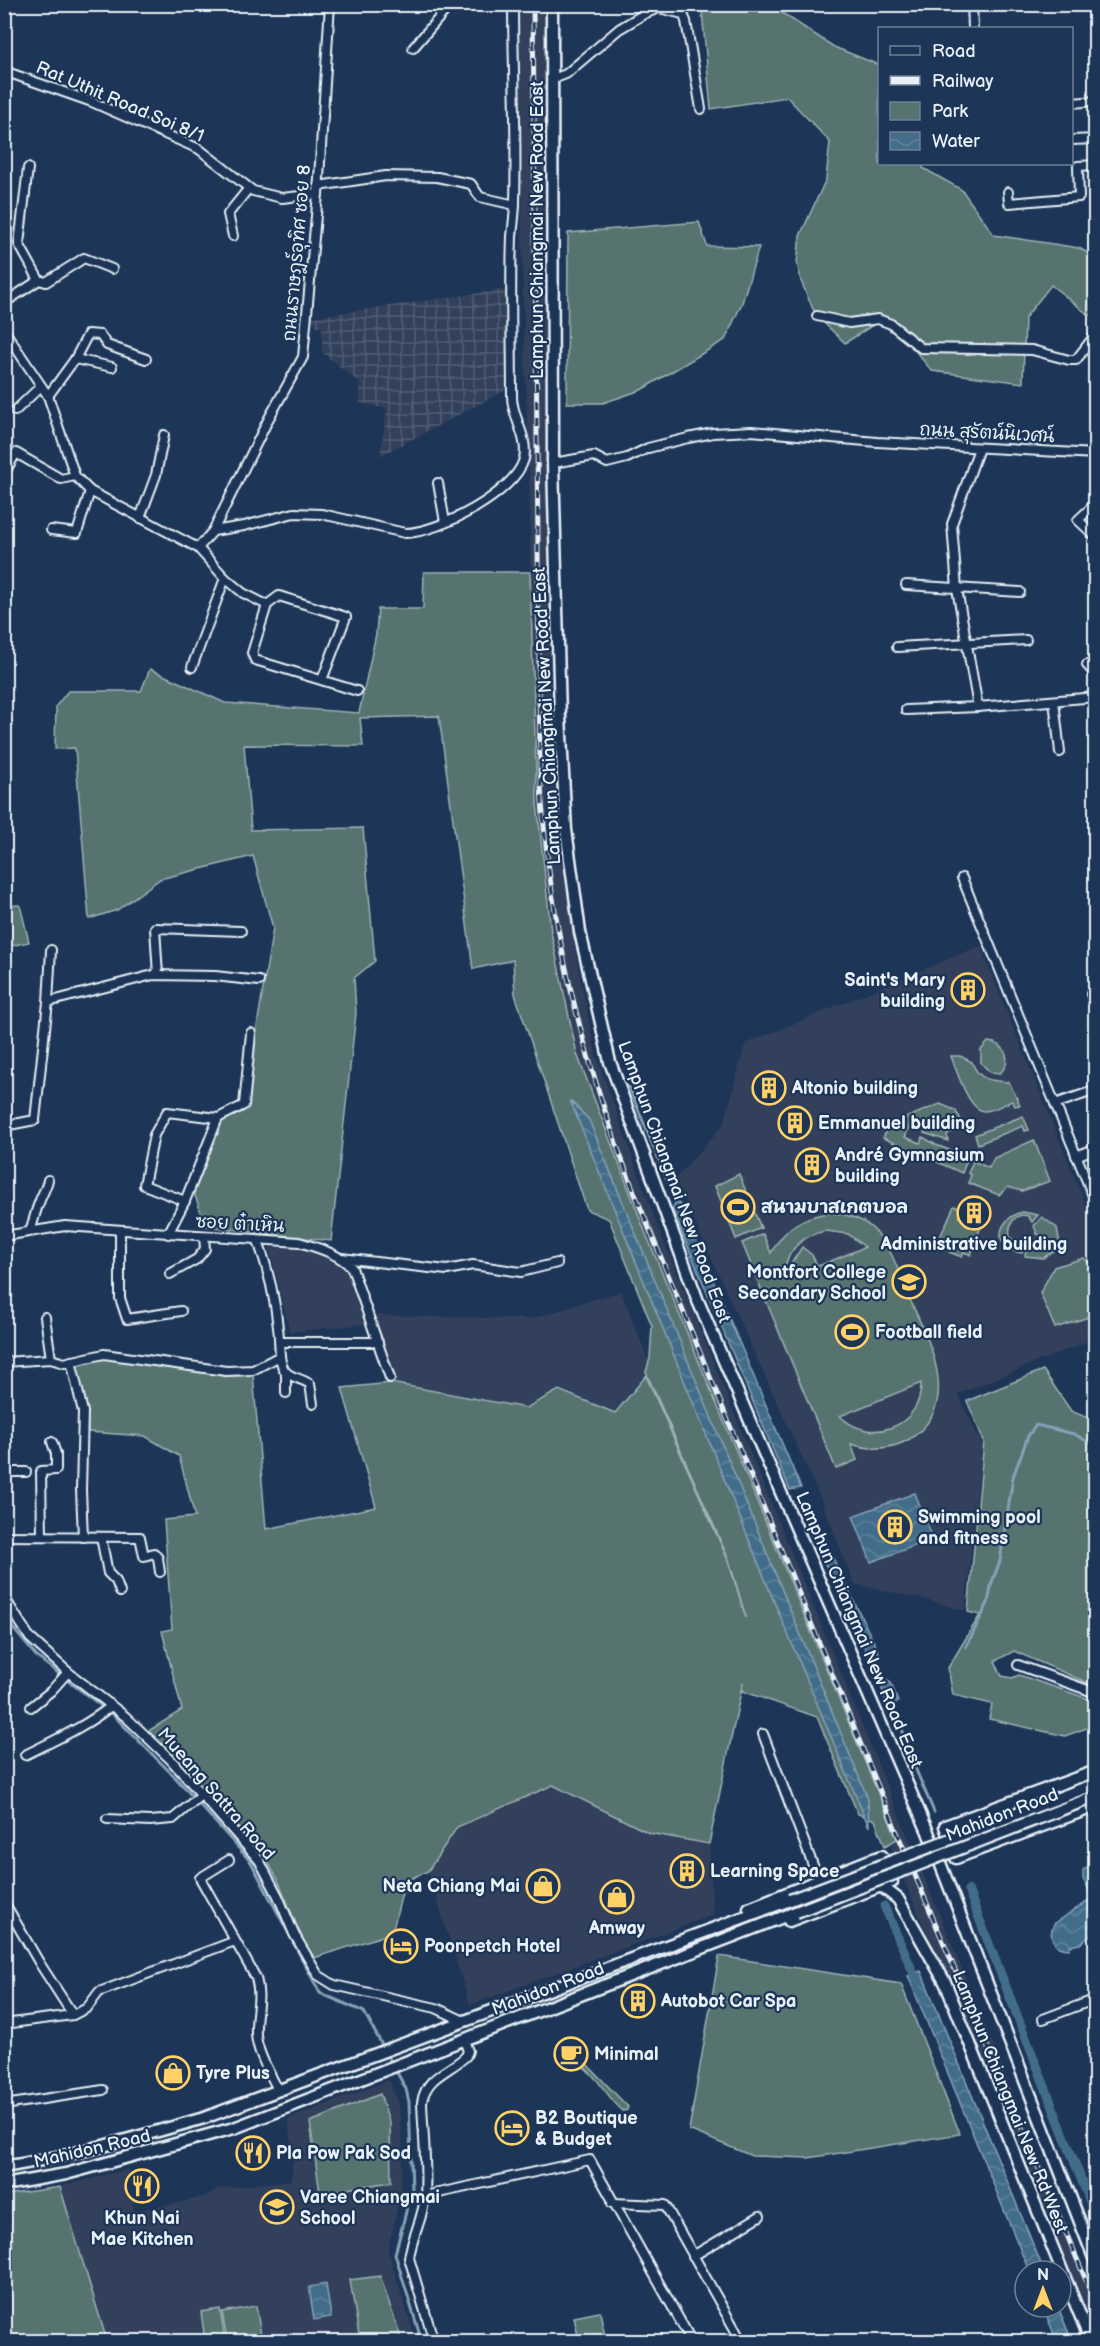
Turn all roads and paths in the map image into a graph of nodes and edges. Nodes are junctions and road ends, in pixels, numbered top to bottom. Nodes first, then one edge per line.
1 (330, 4) edge
2 (451, 4) edge
3 (513, 4) edge
4 (552, 4) edge
5 (972, 4) edge
6 (974, 27) edge
7 (412, 48) dead end
8 (4, 71) edge
9 (553, 79) junction
10 (1095, 101) edge
11 (1073, 103) edge
12 (701, 109) dead end
13 (1095, 139) edge
14 (1073, 140) edge
15 (1095, 165) edge
16 (28, 168) dead end
17 (249, 188) junction
18 (318, 190) junction
19 (1008, 192) dead end
20 (515, 205) junction
21 (233, 236) dead end
22 (112, 269) dead end
23 (39, 280) junction
24 (4, 303) edge
25 (817, 316) dead end
26 (4, 330) edge
27 (1095, 334) edge
28 (75, 359) junction
29 (146, 359) dead end
30 (112, 368) dead end
31 (41, 386) junction
32 (48, 396) junction
33 (15, 411) dead end
34 (164, 435) dead end
35 (980, 448) junction
36 (1095, 454) edge
37 (553, 463) junction
38 (4, 474) edge
39 (75, 476) junction
40 (438, 483) dead end
41 (90, 491) junction
42 (1095, 503) edge
43 (140, 518) junction
44 (445, 522) junction
45 (51, 530) dead end
46 (213, 531) junction
47 (1095, 537) edge
48 (198, 548) junction
49 (225, 578) junction
50 (906, 585) dead end
51 (957, 589) junction
52 (1020, 592) dead end
53 (267, 605) junction
54 (1026, 640) dead end
55 (968, 644) junction
56 (897, 647) dead end
57 (1087, 665) dead end
58 (192, 667) dead end
59 (1095, 675) edge
60 (322, 680) junction
61 (357, 692) dead end
62 (1095, 697) edge
63 (1054, 701) junction
64 (978, 707) junction
65 (906, 710) dead end
66 (1060, 752) dead end
67 (962, 878) dead end
68 (241, 931) dead end
69 (51, 950) dead end
70 (158, 975) junction
71 (260, 981) dead end
72 (1095, 992) edge
73 (48, 1002) junction
74 (1095, 1006) edge
75 (251, 1033) dead end
76 (1095, 1090) edge
77 (1055, 1104) junction
78 (218, 1118) junction
79 (4, 1126) edge
80 (1095, 1148) edge
81 (1076, 1156) junction
82 (48, 1180) dead end
83 (184, 1201) junction
84 (1095, 1203) edge
85 (120, 1230) junction
86 (30, 1231) junction
87 (168, 1234) junction
88 (4, 1236) edge
89 (204, 1237) junction
90 (258, 1241) junction
91 (340, 1258) junction
92 (557, 1263) dead end
93 (170, 1274) dead end
94 (181, 1311) dead end
95 (45, 1317) dead end
96 (280, 1342) junction
97 (378, 1342) junction
98 (280, 1356) junction
99 (51, 1359) junction
100 (71, 1361) junction
101 (4, 1362) edge
102 (286, 1373) junction
103 (390, 1378) dead end
104 (286, 1393) dead end
105 (313, 1404) dead end
106 (52, 1442) dead end
107 (4, 1472) edge
108 (26, 1472) dead end
109 (42, 1535) junction
110 (4, 1536) edge
111 (83, 1537) junction
112 (101, 1537) junction
113 (160, 1572) dead end
114 (120, 1592) dead end
115 (4, 1597) edge
116 (10, 1618) edge
117 (1018, 1665) dead end
118 (67, 1673) junction
119 (1095, 1693) edge
120 (32, 1707) dead end
121 (110, 1707) junction
122 (763, 1734) dead end
123 (25, 1755) dead end
124 (1095, 1772) edge
125 (1095, 1784) edge
126 (199, 1797) junction
127 (1092, 1801) edge
128 (107, 1819) dead end
129 (945, 1826) junction
130 (928, 1832) junction
131 (957, 1858) junction
132 (229, 1860) dead end
133 (941, 1865) junction
134 (819, 1881) junction
135 (887, 1884) junction
136 (4, 1902) edge
137 (235, 1941) junction
138 (527, 1998) junction
139 (1095, 1999) edge
140 (532, 2012) junction
141 (73, 2014) junction
142 (1043, 2019) dead end
143 (465, 2021) junction
144 (4, 2024) edge
145 (464, 2040) junction
146 (103, 2090) dead end
147 (278, 2090) junction
148 (4, 2105) edge
149 (4, 2167) edge
150 (4, 2185) edge
151 (425, 2196) junction
152 (612, 2203) junction
153 (760, 2216) dead end
154 (693, 2256) junction
155 (1095, 2263) edge
156 (434, 2342) edge
157 (692, 2342) edge
158 (742, 2342) edge
159 (1091, 2342) edge

1 - 18 street, ถนนราษฎร์อุทิศ ซอย 8
2 - 7 street
3 - 20 street
4 - 9 main road, Lamphun Chiangmai New Road East
5 - 6 street
8 - 17 street, Rat Uthit Road Soi 8/1
9 - 12 street
9 - 37 main road, Lamphun Chiangmai New Road East
10 - 11 street
13 - 14 street
15 - 19 street
16 - 23 street
17 - 18 street, Rat Uthit Road Soi 8/1
17 - 21 street
18 - 20 street, Rat Uthit Road Soi 8/1
18 - 46 street, ถนนราษฎร์อุทิศ ซอย 8
20 - 44 street
22 - 23 street
23 - 24 street
25 - 27 street
26 - 31 street
28 - 29 street
28 - 30 street
28 - 32 street
31 - 32 street
31 - 33 street
32 - 39 street
34 - 43 street
35 - 36 street, ถนน สุรัตน์นิเวศน์
35 - 37 street, ถนน สุรัตน์นิเวศน์
35 - 51 street
37 - 130 main road, Lamphun Chiangmai New Road East
38 - 39 street
39 - 41 street
40 - 44 street
41 - 43 street
41 - 45 street
42 - 47 street
43 - 48 street
44 - 46 street
46 - 48 street, ถนนราษฎร์อุทิศ ซอย 8
48 - 49 street
49 - 53 street
49 - 58 street
50 - 51 street
51 - 52 street
51 - 55 street
53 - 60 street
53 - 60 street
54 - 55 street
55 - 56 street
55 - 64 street
57 - 59 street
60 - 61 street
62 - 63 street
63 - 64 street
63 - 66 street
64 - 65 street
67 - 77 street
68 - 70 street
69 - 73 street
70 - 71 street
70 - 73 street
72 - 74 street
73 - 79 street
75 - 78 street
76 - 77 street
77 - 81 street
78 - 83 street
78 - 83 street
80 - 81 street
81 - 84 street
82 - 86 street
83 - 87 street
85 - 86 street, ซอย ต๋าเหิน
85 - 87 street, ซอย ต๋าเหิน
85 - 94 street
86 - 88 street, ซอย ต๋าเหิน
87 - 89 street, ซอย ต๋าเหิน
89 - 90 street, ซอย ต๋าเหิน
89 - 93 street
90 - 91 street, ซอย ต๋าเหิน
90 - 96 street
91 - 92 street
91 - 97 street
95 - 99 street
96 - 97 street
96 - 98 street
97 - 103 street
98 - 100 street
98 - 102 street
99 - 100 street
99 - 101 street
100 - 111 street
102 - 104 street
102 - 105 street
106 - 109 street
107 - 108 street
109 - 110 street
109 - 111 street
111 - 112 street
112 - 113 street
112 - 114 street
115 - 116 street, Mueang Sattra Road
116 - 118 street, Mueang Sattra Road
117 - 119 street
118 - 120 street
118 - 121 street, Mueang Sattra Road
121 - 123 street
121 - 126 street, Mueang Sattra Road
122 - 134 street
124 - 129 main road
125 - 138 main road, Mahidon Road, bridge
126 - 128 street
126 - 143 street, Mueang Sattra Road
127 - 131 main road
127 - 140 main road, Mahidon Road, bridge
129 - 130 main road
129 - 131 main road
130 - 133 main road, Lamphun Chiangmai New Road East
131 - 133 main road
132 - 137 street
133 - 155 main road, Lamphun Chiangmai New Road East
134 - 135 main road
134 - 138 main road
135 - 140 main road
135 - 159 main road, Lamphun Chiangmai New Rd West
136 - 141 street
137 - 141 street
137 - 147 street
138 - 143 main road, Mahidon Road
139 - 142 street
140 - 145 main road, Mahidon Road
141 - 144 street
143 - 147 main road, Mahidon Road
145 - 150 main road, Mahidon Road
145 - 151 street
146 - 148 street
147 - 149 main road, Mahidon Road
151 - 152 street
151 - 156 street
152 - 154 street
152 - 157 street
153 - 154 street
154 - 158 street

